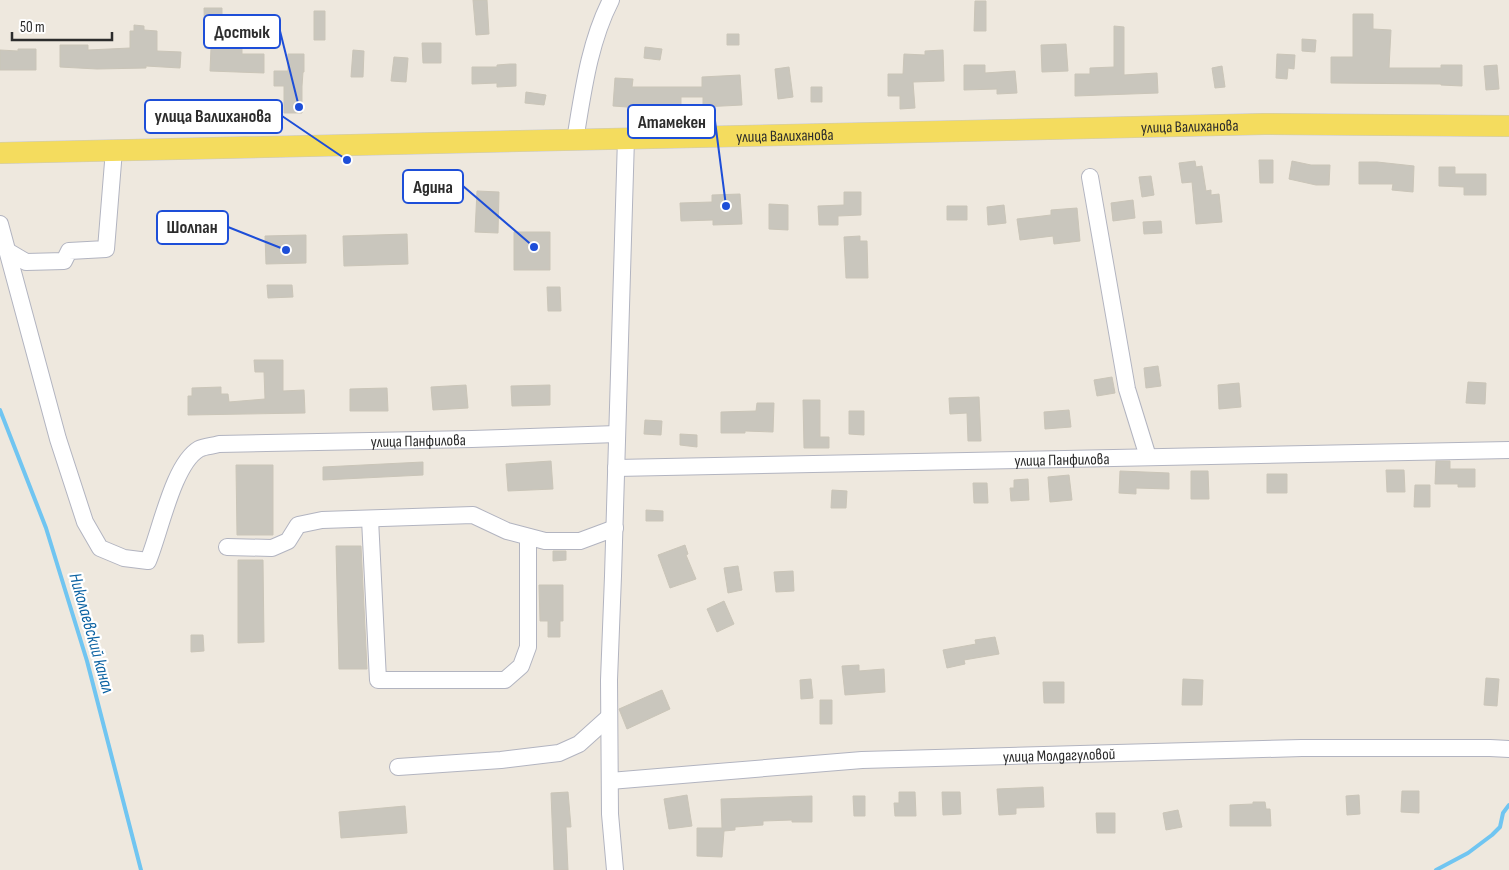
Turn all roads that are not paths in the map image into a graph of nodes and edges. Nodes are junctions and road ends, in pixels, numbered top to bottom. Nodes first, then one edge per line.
1 (611, 0) edge
2 (1509, 126) edge
3 (626, 138) junction
4 (575, 140) junction
5 (114, 150) junction
6 (0, 153) edge
7 (1090, 177) dead end
8 (0, 224) edge
9 (9, 252) junction
10 (617, 434) junction
11 (1509, 450) edge
12 (1148, 457) junction
13 (616, 468) junction
14 (370, 519) junction
15 (614, 528) junction
16 (528, 537) junction
17 (227, 547) dead end
18 (609, 717) junction
19 (1509, 749) edge
20 (398, 767) dead end
21 (610, 781) junction
22 (615, 870) edge

1 - 4 street
2 - 3 main road, улица Валиханова
3 - 4 main road, улица Валиханова
3 - 10 street
4 - 5 main road, улица Валиханова
5 - 6 main road, улица Валиханова
5 - 9 street
7 - 12 street
8 - 9 street
9 - 10 street, улица Панфилова
10 - 13 street
11 - 12 street, улица Панфилова
12 - 13 street, улица Панфилова
13 - 15 street
14 - 16 street
14 - 16 street
14 - 17 street
15 - 16 street
15 - 18 street
18 - 20 street
18 - 21 street
19 - 21 street, улица Молдагуловой
21 - 22 street

